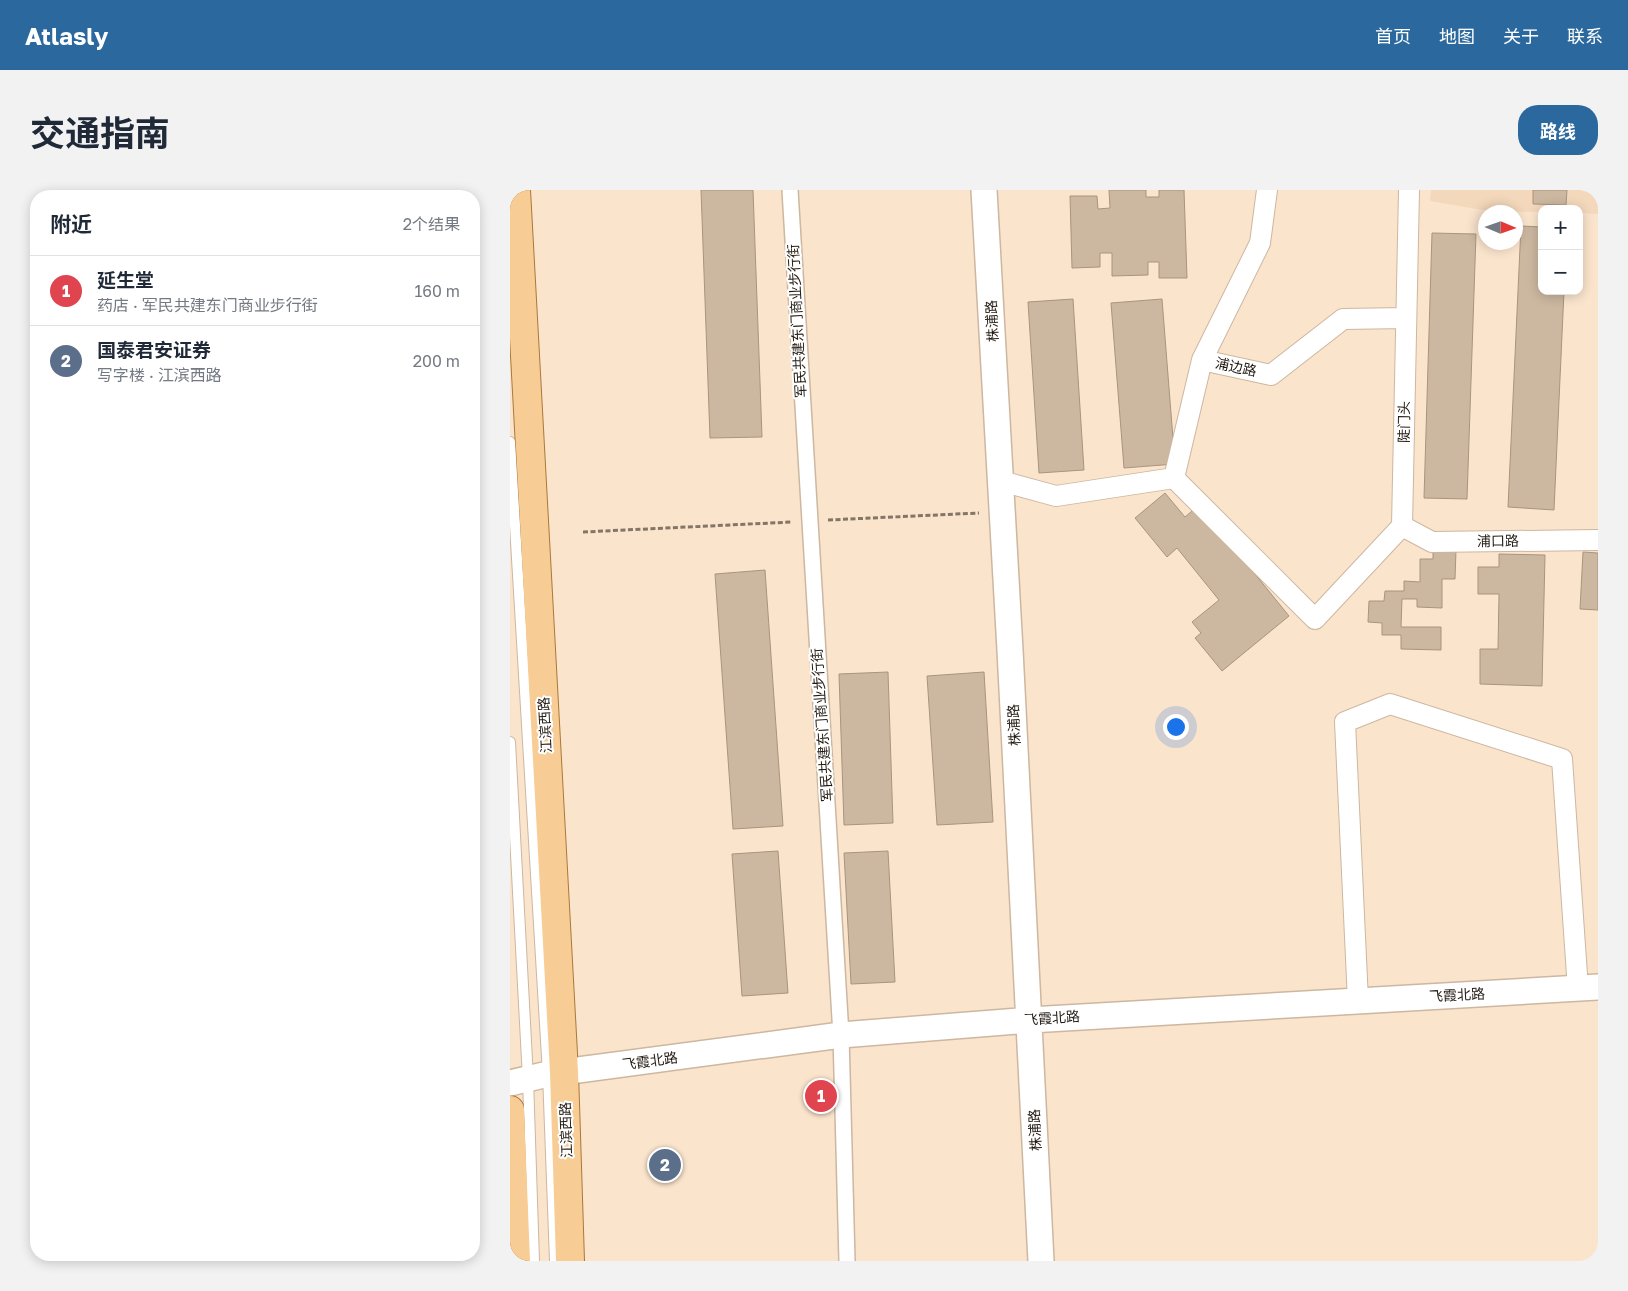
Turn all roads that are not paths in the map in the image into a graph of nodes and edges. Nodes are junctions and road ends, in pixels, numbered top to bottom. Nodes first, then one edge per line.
1 (516, 190) edge
2 (790, 190) edge
3 (984, 190) edge
4 (1267, 190) edge
5 (1408, 190) edge
6 (1406, 318) junction
7 (1202, 360) junction
8 (510, 442) edge
9 (1174, 478) junction
10 (1001, 482) junction
11 (1402, 526) junction
12 (1598, 540) edge
13 (510, 742) edge
14 (1588, 988) edge
15 (1358, 1001) junction
16 (1030, 1020) junction
17 (841, 1035) junction
18 (537, 1077) edge
19 (510, 1110) edge
20 (516, 1261) edge
21 (534, 1261) edge
22 (555, 1261) edge
23 (570, 1261) edge
24 (847, 1261) edge
25 (1041, 1261) edge

1 - 18 main road, 江滨西路
2 - 17 street, 军民共建东门商业步行街
3 - 10 street, 株浦路
4 - 7 street, 浦边路
5 - 6 street, 陡门头
6 - 7 street, 浦边路
6 - 11 street, 陡门头
7 - 9 street
8 - 18 lane
9 - 10 street
9 - 11 street
10 - 16 street, 株浦路
11 - 12 street, 浦口路
13 - 18 lane
14 - 15 street, 飞霞北路
14 - 15 street
15 - 16 street, 飞霞北路
16 - 17 street, 飞霞北路
16 - 25 street, 株浦路
17 - 18 street, 飞霞北路
17 - 24 street, 军民共建东门商业步行街
18 - 21 lane
18 - 22 lane
18 - 23 main road, 江滨西路
19 - 20 main road

